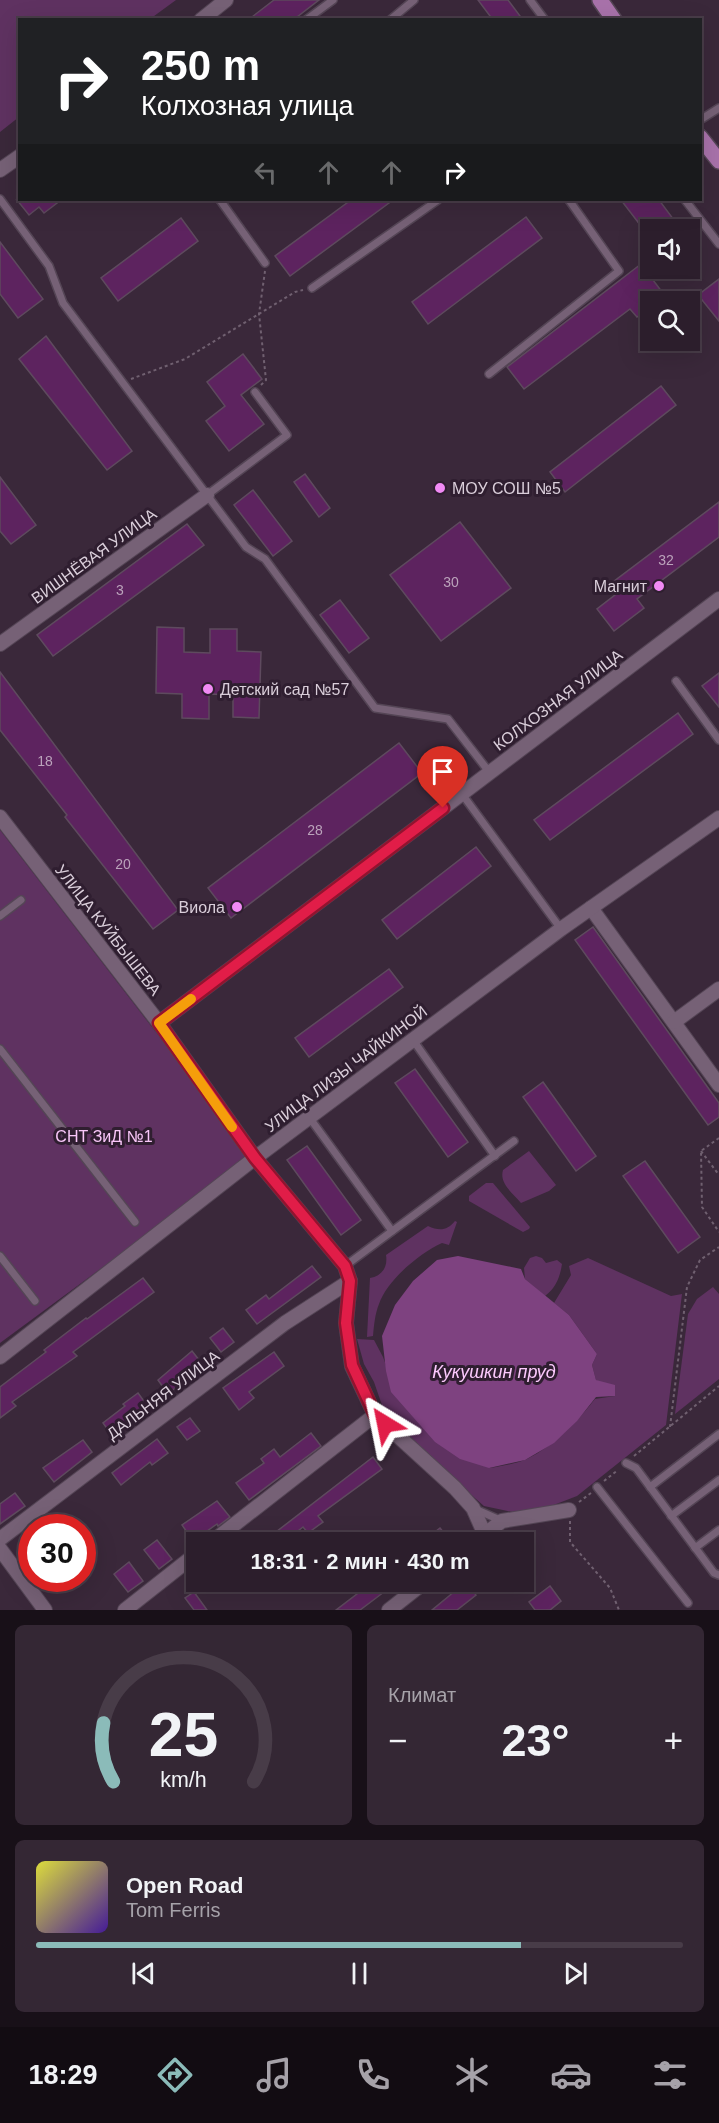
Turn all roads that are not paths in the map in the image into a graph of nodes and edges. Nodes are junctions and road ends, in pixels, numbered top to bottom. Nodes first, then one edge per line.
1 (226, 0) edge
2 (333, 0) edge
3 (414, 0) edge
4 (530, 0) edge
5 (600, 0) edge
6 (204, 18) edge
7 (309, 18) edge
8 (392, 18) edge
9 (544, 18) edge
10 (613, 18) edge
11 (719, 108) edge
12 (702, 119) edge
13 (702, 140) edge
14 (18, 157) edge
15 (719, 161) edge
16 (0, 170) edge
17 (0, 199) edge
18 (221, 201) edge
19 (437, 201) edge
20 (570, 201) edge
21 (686, 201) edge
22 (719, 244) edge
23 (265, 263) road end
24 (312, 288) road end
25 (489, 374) dead end
26 (255, 392) road end
27 (207, 495) junction
28 (719, 599) edge
29 (0, 644) edge
30 (676, 681) dead end
31 (719, 740) edge
32 (490, 773) junction
33 (462, 794) junction
34 (0, 817) edge
35 (719, 818) edge
36 (21, 900) dead end
37 (591, 908) junction
38 (0, 916) edge
39 (561, 930) junction
40 (719, 989) edge
41 (674, 1022) junction
42 (159, 1023) junction
43 (412, 1040) junction
44 (0, 1049) edge
45 (719, 1084) edge
46 (309, 1117) junction
47 (514, 1141) dead end
48 (495, 1156) junction
49 (255, 1158) junction
50 (135, 1222) dead end
51 (392, 1231) junction
52 (0, 1256) edge
53 (345, 1266) junction
54 (350, 1281) junction
55 (35, 1301) dead end
56 (0, 1357) edge
57 (375, 1415) junction
58 (719, 1434) edge
59 (626, 1463) road end
60 (719, 1480) edge
61 (597, 1487) road end
62 (650, 1487) junction
63 (473, 1508) junction
64 (569, 1510) road end
65 (671, 1516) junction
66 (502, 1521) junction
67 (719, 1530) edge
68 (225, 1532) edge
69 (479, 1532) edge
70 (488, 1532) edge
71 (0, 1539) edge
72 (695, 1548) junction
73 (0, 1549) edge
74 (186, 1562) edge
75 (719, 1575) edge
76 (412, 1592) edge
77 (688, 1603) dead end
78 (45, 1610) edge
79 (125, 1610) edge
80 (389, 1610) edge

1 - 6 street
2 - 7 lane
3 - 8 lane
4 - 9 lane
5 - 10 main road
11 - 12 lane
13 - 15 main road
14 - 16 street
17 - 27 lane
18 - 23 lane
19 - 24 lane
20 - 25 lane
21 - 22 lane
26 - 27 lane
27 - 29 street, ВИШНЁВАЯ УЛИЦА
27 - 32 lane
28 - 32 street, КОЛХОЗНАЯ УЛИЦА
30 - 31 lane
32 - 33 street, КОЛХОЗНАЯ УЛИЦА
33 - 39 lane
33 - 42 street, КОЛХОЗНАЯ УЛИЦА
34 - 42 street, УЛИЦА КУЙБЫШЕВА
35 - 37 street, УЛИЦА ЛИЗЫ ЧАЙКИНОЙ
36 - 38 lane
37 - 39 street, УЛИЦА ЛИЗЫ ЧАЙКИНОЙ
37 - 41 street
39 - 43 street, УЛИЦА ЛИЗЫ ЧАЙКИНОЙ
40 - 41 street
41 - 45 street
42 - 49 street, УЛИЦА КУЙБЫШЕВА
43 - 46 street, УЛИЦА ЛИЗЫ ЧАЙКИНОЙ
43 - 48 lane
44 - 50 lane
46 - 49 street, УЛИЦА ЛИЗЫ ЧАЙКИНОЙ
46 - 51 lane
47 - 48 lane
48 - 51 lane
49 - 53 street, УЛИЦА КУЙБЫШЕВА
49 - 56 street, УЛИЦА ЛИЗЫ ЧАЙКИНОЙ
51 - 53 lane
52 - 55 lane
53 - 54 street, УЛИЦА КУЙБЫШЕВА
54 - 57 street, УЛИЦА КУЙБЫШЕВА
54 - 71 street, ДАЛЬНЯЯ УЛИЦА
57 - 63 street, УЛИЦА КУЙБЫШЕВА
57 - 68 street
58 - 62 lane
59 - 62 lane
60 - 65 lane
61 - 77 lane
62 - 65 lane
63 - 66 lane
63 - 69 street, УЛИЦА КУЙБЫШЕВА
64 - 66 street
65 - 72 lane
66 - 70 street
67 - 72 lane
72 - 75 lane
73 - 78 street
74 - 79 street
76 - 80 street

